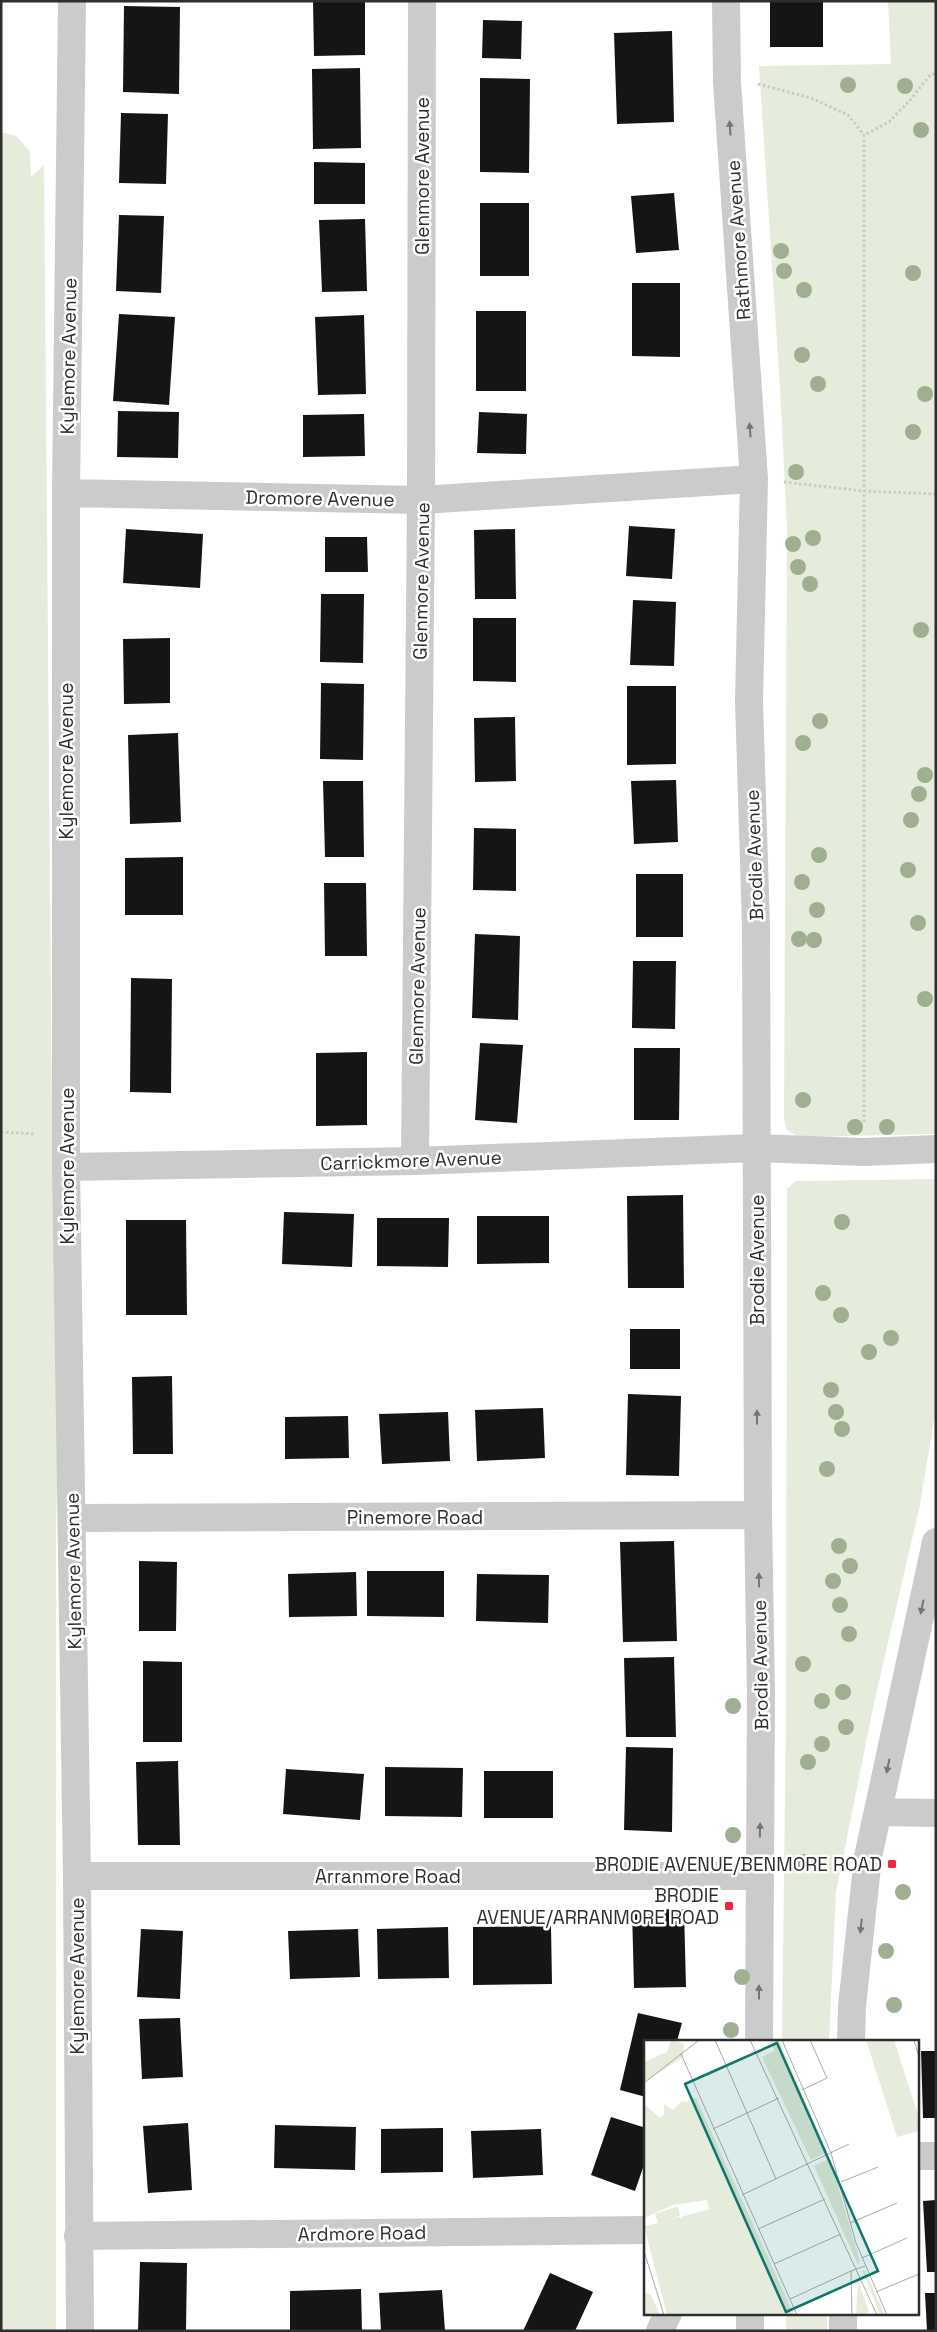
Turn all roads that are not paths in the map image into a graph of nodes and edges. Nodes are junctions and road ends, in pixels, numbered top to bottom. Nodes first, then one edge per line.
1 (72, 1) edge
2 (422, 1) edge
3 (726, 1) edge
4 (754, 479) junction
5 (66, 493) junction
6 (422, 500) junction
7 (756, 1148) junction
8 (936, 1149) edge
9 (415, 1161) junction
10 (66, 1167) junction
11 (758, 1515) junction
12 (72, 1518) junction
13 (936, 1542) edge
14 (878, 1812) junction
15 (936, 1813) edge
16 (77, 1876) junction
17 (759, 1876) junction
18 (759, 2040) edge
19 (851, 2040) edge
20 (920, 2156) edge
21 (936, 2156) edge
22 (644, 2230) edge
23 (78, 2236) junction
24 (668, 2314) edge
25 (750, 2314) edge
26 (843, 2314) edge
27 (80, 2331) edge
28 (660, 2331) edge
29 (750, 2331) edge
30 (842, 2331) edge

1 - 5 street, Kylemore Avenue
2 - 6 street, Glenmore Avenue
4 -> 3 street, Rathmore Avenue
4 - 6 street, Dromore Avenue
4 - 7 street, Brodie Avenue
5 - 6 street, Dromore Avenue
5 - 10 street, Kylemore Avenue
6 - 9 street, Glenmore Avenue
7 - 8 street, Carrickmore Avenue
7 - 9 street, Carrickmore Avenue
11 -> 7 street, Brodie Avenue
9 - 10 street, Carrickmore Avenue
10 - 12 street, Kylemore Avenue
11 - 12 street, Pinemore Road
17 -> 11 street, Brodie Avenue
12 - 16 street, Kylemore Avenue
13 -> 14 street
14 - 15 street
14 -> 19 street
16 - 17 street, Arranmore Road
16 - 23 street, Kylemore Avenue
18 -> 17 street, Brodie Avenue
20 - 21 street
22 - 23 street, Ardmore Road
23 - 27 street, Kylemore Avenue
24 - 28 street
25 - 29 street
26 - 30 street

